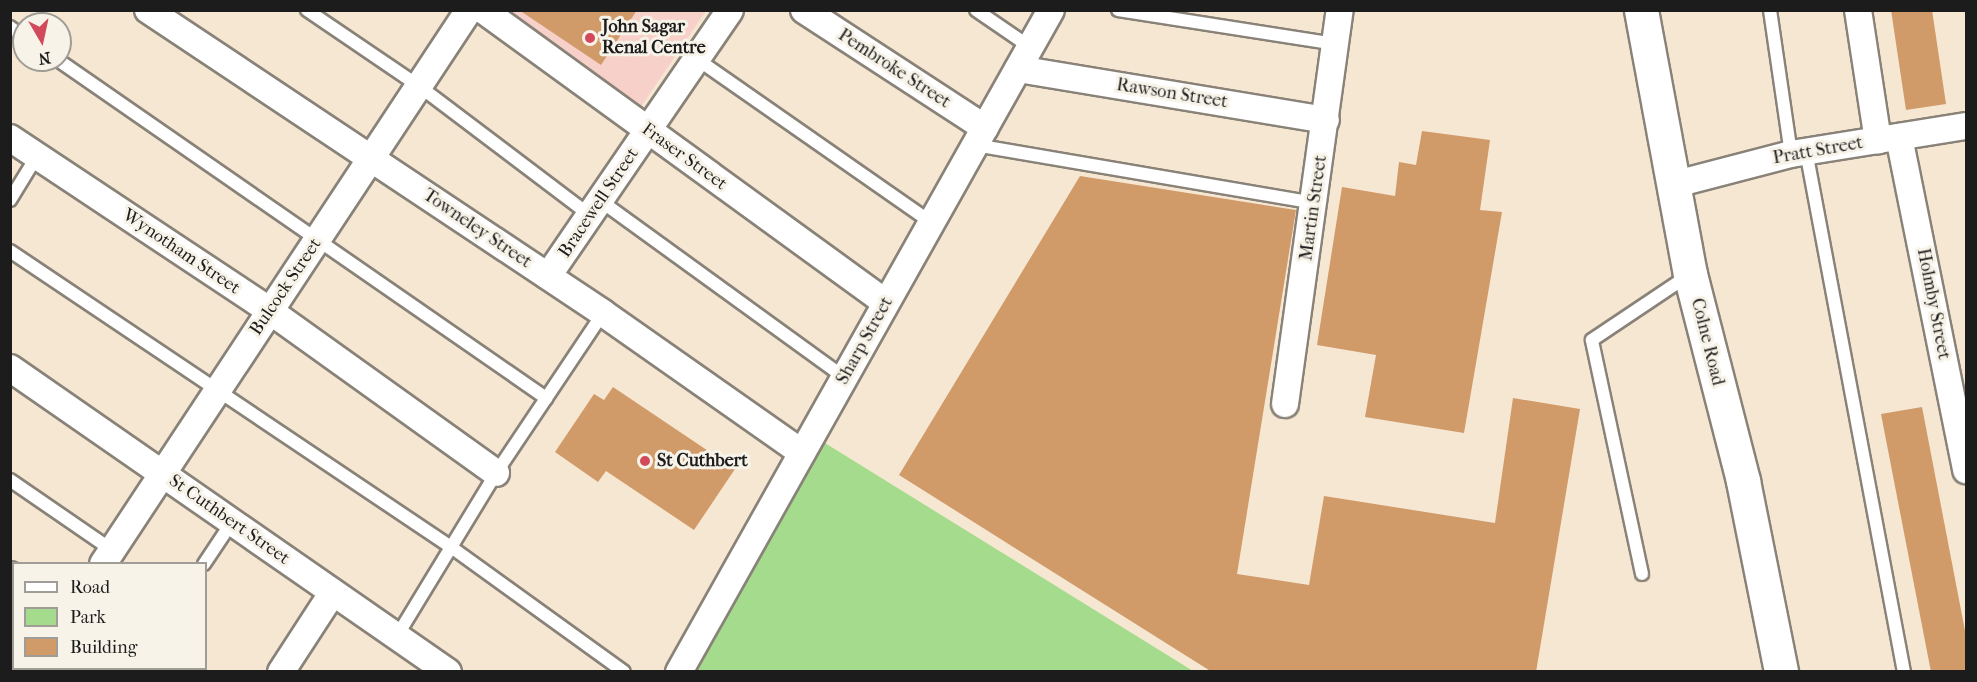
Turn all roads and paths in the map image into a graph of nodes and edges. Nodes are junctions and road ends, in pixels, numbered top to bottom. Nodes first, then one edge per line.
1 (148, 10) edge
2 (307, 10) edge
3 (469, 10) edge
4 (483, 10) edge
5 (730, 10) edge
6 (804, 10) edge
7 (976, 10) edge
8 (1051, 10) edge
9 (1119, 10) edge
10 (1340, 10) edge
11 (1641, 10) edge
12 (1770, 10) edge
13 (1858, 10) edge
14 (1336, 44) junction
15 (1024, 58) junction
16 (697, 59) junction
17 (72, 70) edge
18 (419, 86) junction
19 (1326, 120) junction
20 (1966, 126) edge
21 (647, 131) junction
22 (980, 136) junction
23 (10, 138) edge
24 (1888, 139) junction
25 (1799, 152) junction
26 (37, 156) junction
27 (372, 157) junction
28 (1672, 185) junction
29 (10, 200) edge
30 (1314, 203) junction
31 (597, 209) junction
32 (932, 222) junction
33 (317, 240) junction
34 (10, 251) edge
35 (1690, 274) junction
36 (548, 276) junction
37 (886, 303) junction
38 (270, 311) junction
39 (603, 313) junction
40 (10, 368) edge
41 (844, 377) junction
42 (218, 390) junction
43 (546, 398) junction
44 (1285, 404) dead end
45 (802, 453) junction
46 (1966, 470) edge
47 (163, 473) junction
48 (496, 474) junction
49 (10, 480) edge
50 (232, 522) junction
51 (451, 547) junction
52 (107, 556) edge
53 (205, 562) edge
54 (1642, 573) dead end
55 (333, 592) junction
56 (397, 636) junction
57 (281, 672) edge
58 (448, 672) edge
59 (624, 672) edge
60 (679, 672) edge
61 (1781, 672) edge
62 (1904, 672) edge

1 - 27 street, Towneley Street
2 - 18 lane
3 - 18 street, Bulcock Street
4 - 21 street, Fraser Street
5 - 16 street, Bracewell Street
6 - 22 street, Pembroke Street
7 - 15 lane
8 - 15 street, Sharp Street
9 - 14 lane
10 - 14 street, Martin Street
11 - 28 main road, Colne Road
12 - 25 lane
13 - 24 street, Holmby Street
14 - 19 street, Martin Street
15 - 19 street, Rawson Street
15 - 22 street, Sharp Street
16 - 21 street, Bracewell Street
16 - 32 lane
17 - 33 lane
18 - 27 street, Bulcock Street
18 - 31 lane
19 - 30 street, Martin Street
20 - 24 street, Pratt Street
21 - 31 street, Bracewell Street
21 - 37 street, Fraser Street
22 - 30 lane
22 - 32 street, Sharp Street
23 - 26 street, Wynotham Street
24 - 25 street, Pratt Street
24 - 46 street, Holmby Street
25 - 28 street, Pratt Street
25 - 62 lane
26 - 29 lane
26 - 38 street, Wynotham Street
27 - 33 street, Bulcock Street
27 - 36 street, Towneley Street
28 - 35 main road, Colne Road
30 - 44 street, Martin Street
31 - 36 street, Bracewell Street
31 - 41 lane
32 - 37 street, Sharp Street
33 - 38 street, Bulcock Street
33 - 43 lane
34 - 42 lane
35 - 54 lane
35 - 61 main road, Colne Road
36 - 39 street, Towneley Street
37 - 41 street, Sharp Street
38 - 42 street, Bulcock Street
38 - 48 street, Wynotham Street
39 - 43 lane
39 - 45 street, Towneley Street
40 - 47 street, St Cuthbert Street
41 - 45 street, Sharp Street
42 - 47 street, Bulcock Street
42 - 51 lane
43 - 48 lane
45 - 60 street, Sharp Street
47 - 50 street, St Cuthbert Street
47 - 52 street, Bulcock Street
48 - 51 lane
49 - 52 lane
50 - 53 lane
50 - 55 street, St Cuthbert Street
51 - 56 lane
51 - 59 lane
55 - 56 street, St Cuthbert Street
55 - 57 street
56 - 58 street, St Cuthbert Street

